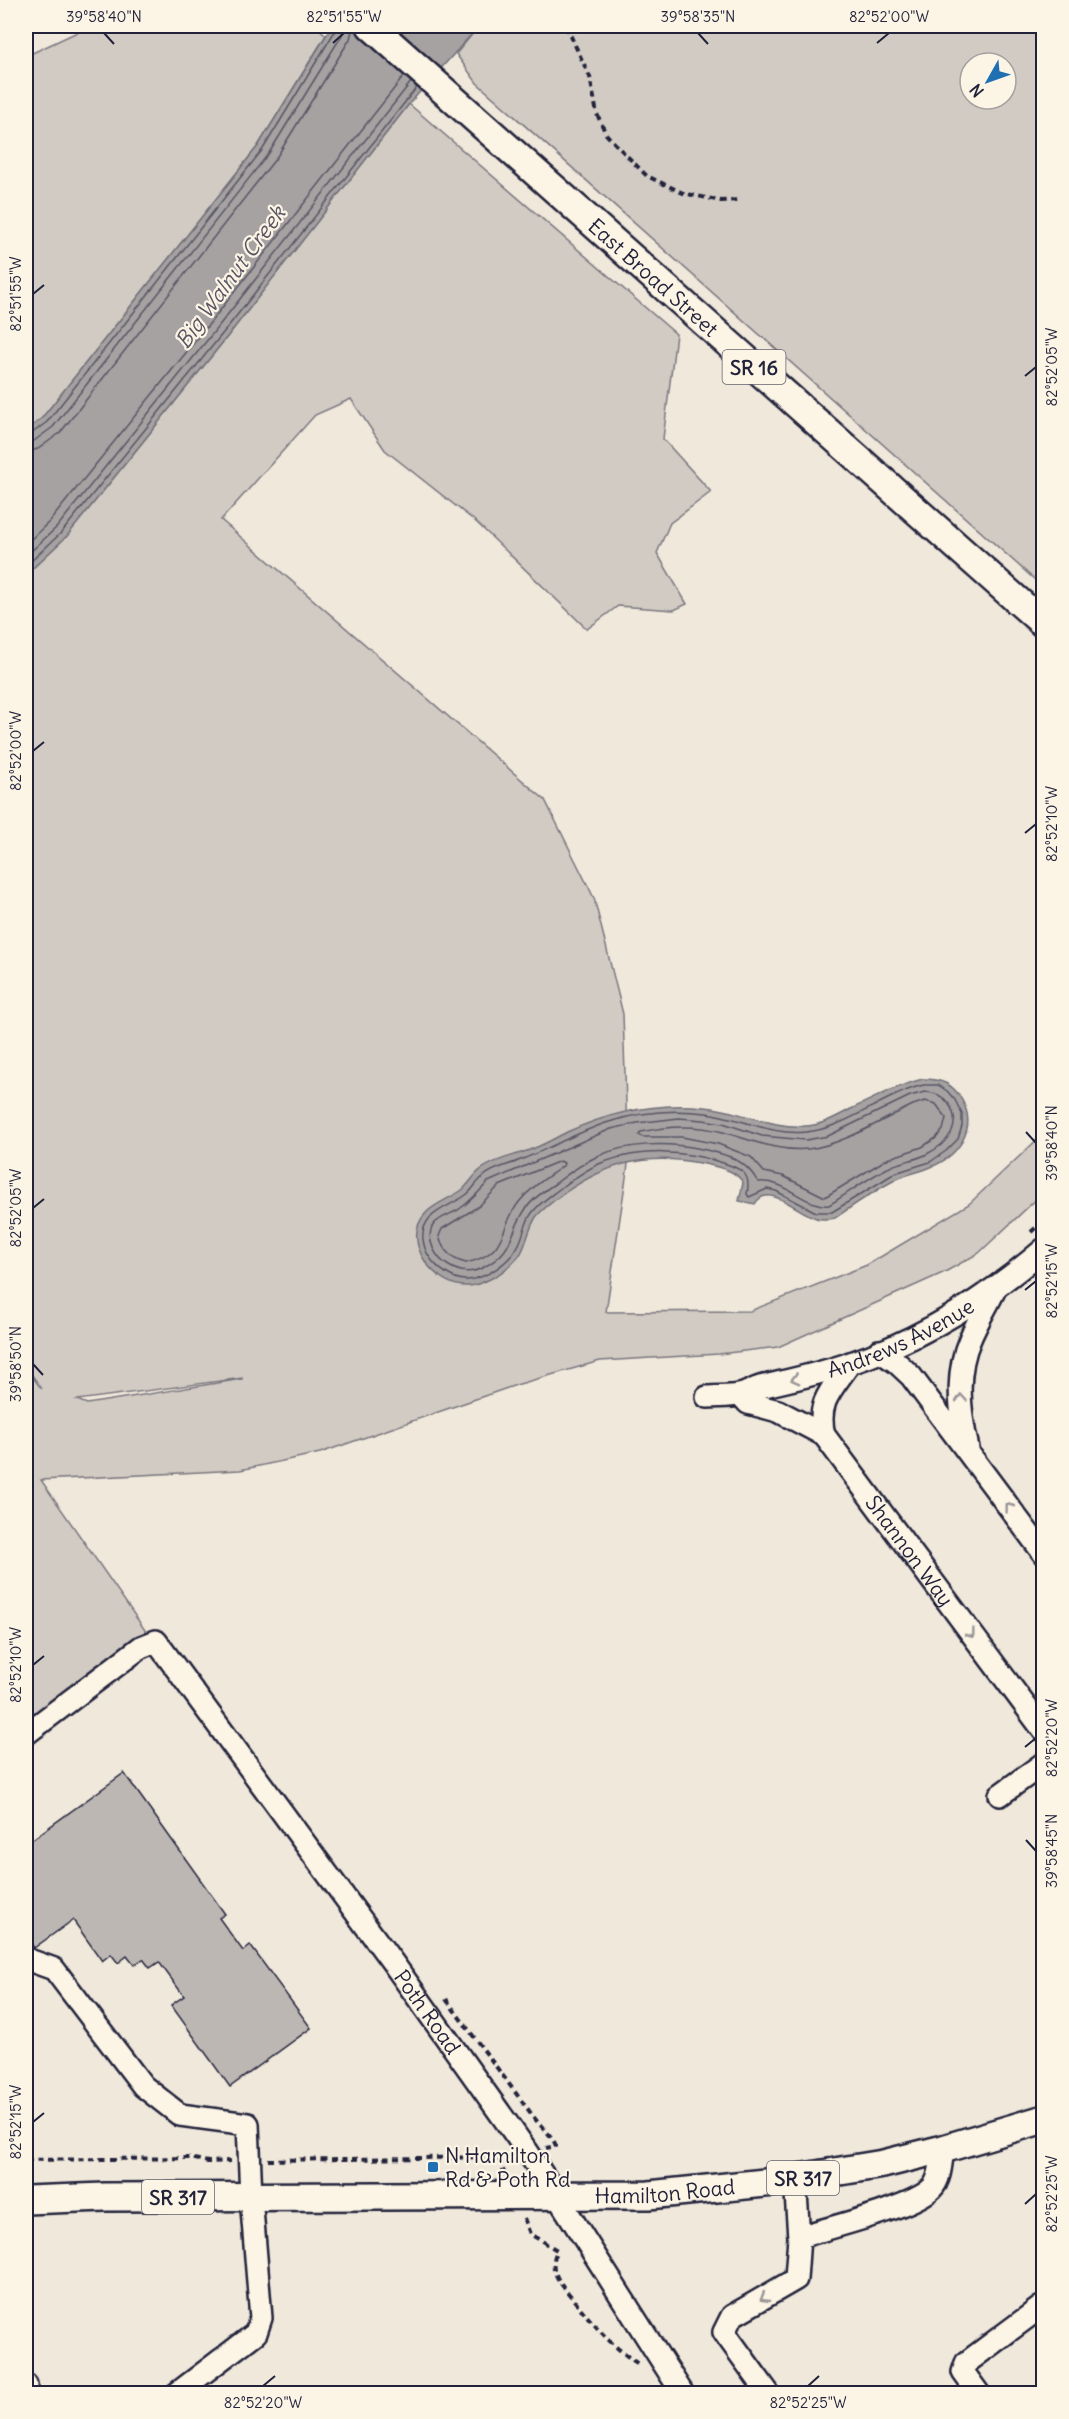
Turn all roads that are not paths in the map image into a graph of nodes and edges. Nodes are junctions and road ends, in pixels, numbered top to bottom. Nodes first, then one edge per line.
1 (371, 26) edge
2 (1044, 624) edge
3 (1044, 1249) edge
4 (995, 1288) junction
5 (879, 1352) junction
6 (850, 1363) junction
7 (741, 1395) junction
8 (707, 1397) dead end
9 (824, 1435) junction
10 (970, 1456) junction
11 (1044, 1554) edge
12 (1044, 1731) edge
13 (26, 1734) edge
14 (1044, 1763) edge
15 (1000, 1795) dead end
16 (26, 1959) edge
17 (1044, 2119) edge
18 (944, 2149) junction
19 (795, 2179) junction
20 (557, 2195) junction
21 (250, 2197) junction
22 (26, 2200) edge
23 (799, 2237) junction
24 (1043, 2308) edge
25 (176, 2394) edge
26 (682, 2394) edge
27 (769, 2394) edge
28 (979, 2394) edge

1 - 2 main road, East Broad Street / SR 16
3 - 4 street, Andrews Avenue
4 - 5 street, Andrews Avenue
10 -> 4 street
5 - 6 street, Andrews Avenue
5 - 10 street
6 -> 7 street, Andrews Avenue
6 - 9 street
7 - 8 street, Andrews Avenue
7 - 9 street
9 -> 12 street, Shannon Way
11 -> 10 street
13 - 20 street, Poth Road
14 - 15 street
16 - 21 street
17 - 18 main road, Hamilton Road / SR 317
18 - 19 main road, Hamilton Road / SR 317
18 - 23 street
19 - 20 main road, Hamilton Road / SR 317
19 - 23 street
20 - 21 main road, Hamilton Road / SR 317
20 - 26 street, Poth Road
21 - 22 main road, Hamilton Road / SR 317
21 - 25 street
23 -> 27 street
24 - 28 street

